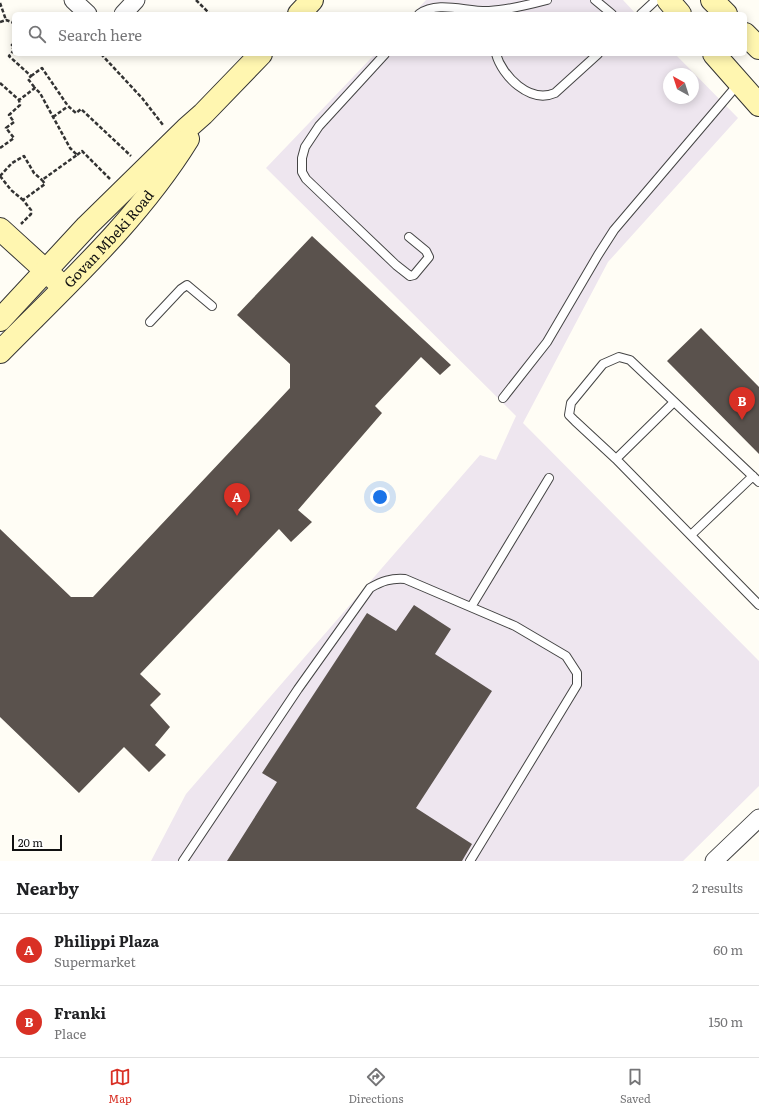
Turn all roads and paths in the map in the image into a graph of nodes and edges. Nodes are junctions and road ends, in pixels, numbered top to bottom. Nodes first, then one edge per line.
1 (73, 0) edge
2 (136, 0) edge
3 (196, 0) edge
4 (312, 0) edge
5 (547, 0) edge
6 (595, 0) edge
7 (656, 0) edge
8 (668, 0) edge
9 (712, 0) edge
10 (0, 3) edge
11 (86, 12) edge
12 (125, 12) edge
13 (208, 12) edge
14 (301, 12) edge
15 (421, 12) edge
16 (480, 12) edge
17 (492, 12) edge
18 (610, 12) edge
19 (643, 12) edge
20 (678, 12) edge
21 (724, 12) edge
22 (6, 20) junction
23 (0, 22) edge
24 (12, 22) edge
25 (747, 36) edge
26 (759, 48) edge
27 (12, 52) edge
28 (103, 56) edge
29 (259, 56) edge
30 (383, 56) edge
31 (497, 56) edge
32 (596, 56) edge
33 (716, 56) edge
34 (31, 76) junction
35 (0, 83) edge
36 (740, 83) junction
37 (35, 88) junction
38 (19, 100) junction
39 (759, 105) edge
40 (68, 106) junction
41 (203, 114) junction
42 (53, 117) junction
43 (175, 140) junction
44 (0, 148) edge
45 (77, 155) junction
46 (145, 169) junction
47 (0, 176) edge
48 (42, 180) junction
49 (123, 191) junction
50 (23, 200) junction
51 (5, 233) edge
52 (410, 236) dead end
53 (46, 270) junction
54 (64, 287) junction
55 (212, 306) dead end
56 (0, 320) edge
57 (150, 322) dead end
58 (0, 352) edge
59 (503, 398) dead end
60 (674, 402) junction
61 (616, 459) junction
62 (549, 478) dead end
63 (756, 479) edge
64 (691, 535) junction
65 (759, 605) edge
66 (471, 607) junction
67 (759, 818) edge
68 (183, 861) edge
69 (470, 861) edge
70 (714, 861) edge

1 - 11 street
2 - 12 street
3 - 13 path
4 - 14 main road
5 - 17 lane
6 - 18 lane
7 - 19 lane
8 - 20 main road
9 - 21 main road
10 - 22 path
15 - 16 lane
22 - 23 path
22 - 24 path
25 - 26 main road
27 - 34 path
28 - 43 path
29 - 41 main road, Govan Mbeki Road
30 - 52 lane
31 - 32 lane
33 - 36 main road
34 - 37 path
34 - 40 path
35 - 38 path
36 - 39 main road
36 - 59 lane
37 - 38 path
37 - 42 path
38 - 44 path
40 - 42 path
40 - 46 path
41 - 43 main road, Govan Mbeki Road
41 - 54 main road, Govan Mbeki Road
42 - 45 path
43 - 46 main road, Govan Mbeki Road
45 - 48 path
45 - 49 path
46 - 49 main road, Govan Mbeki Road
47 - 48 path
47 - 50 path
48 - 50 path
49 - 53 main road, Govan Mbeki Road
50 - 51 path
51 - 53 main road
53 - 54 main road
53 - 56 main road, Govan Mbeki Road
54 - 58 main road, Govan Mbeki Road
55 - 57 lane
60 - 61 lane
60 - 61 lane
60 - 63 lane
61 - 64 lane
62 - 66 lane
63 - 64 lane
64 - 65 lane
66 - 68 lane
66 - 69 lane
67 - 70 street

